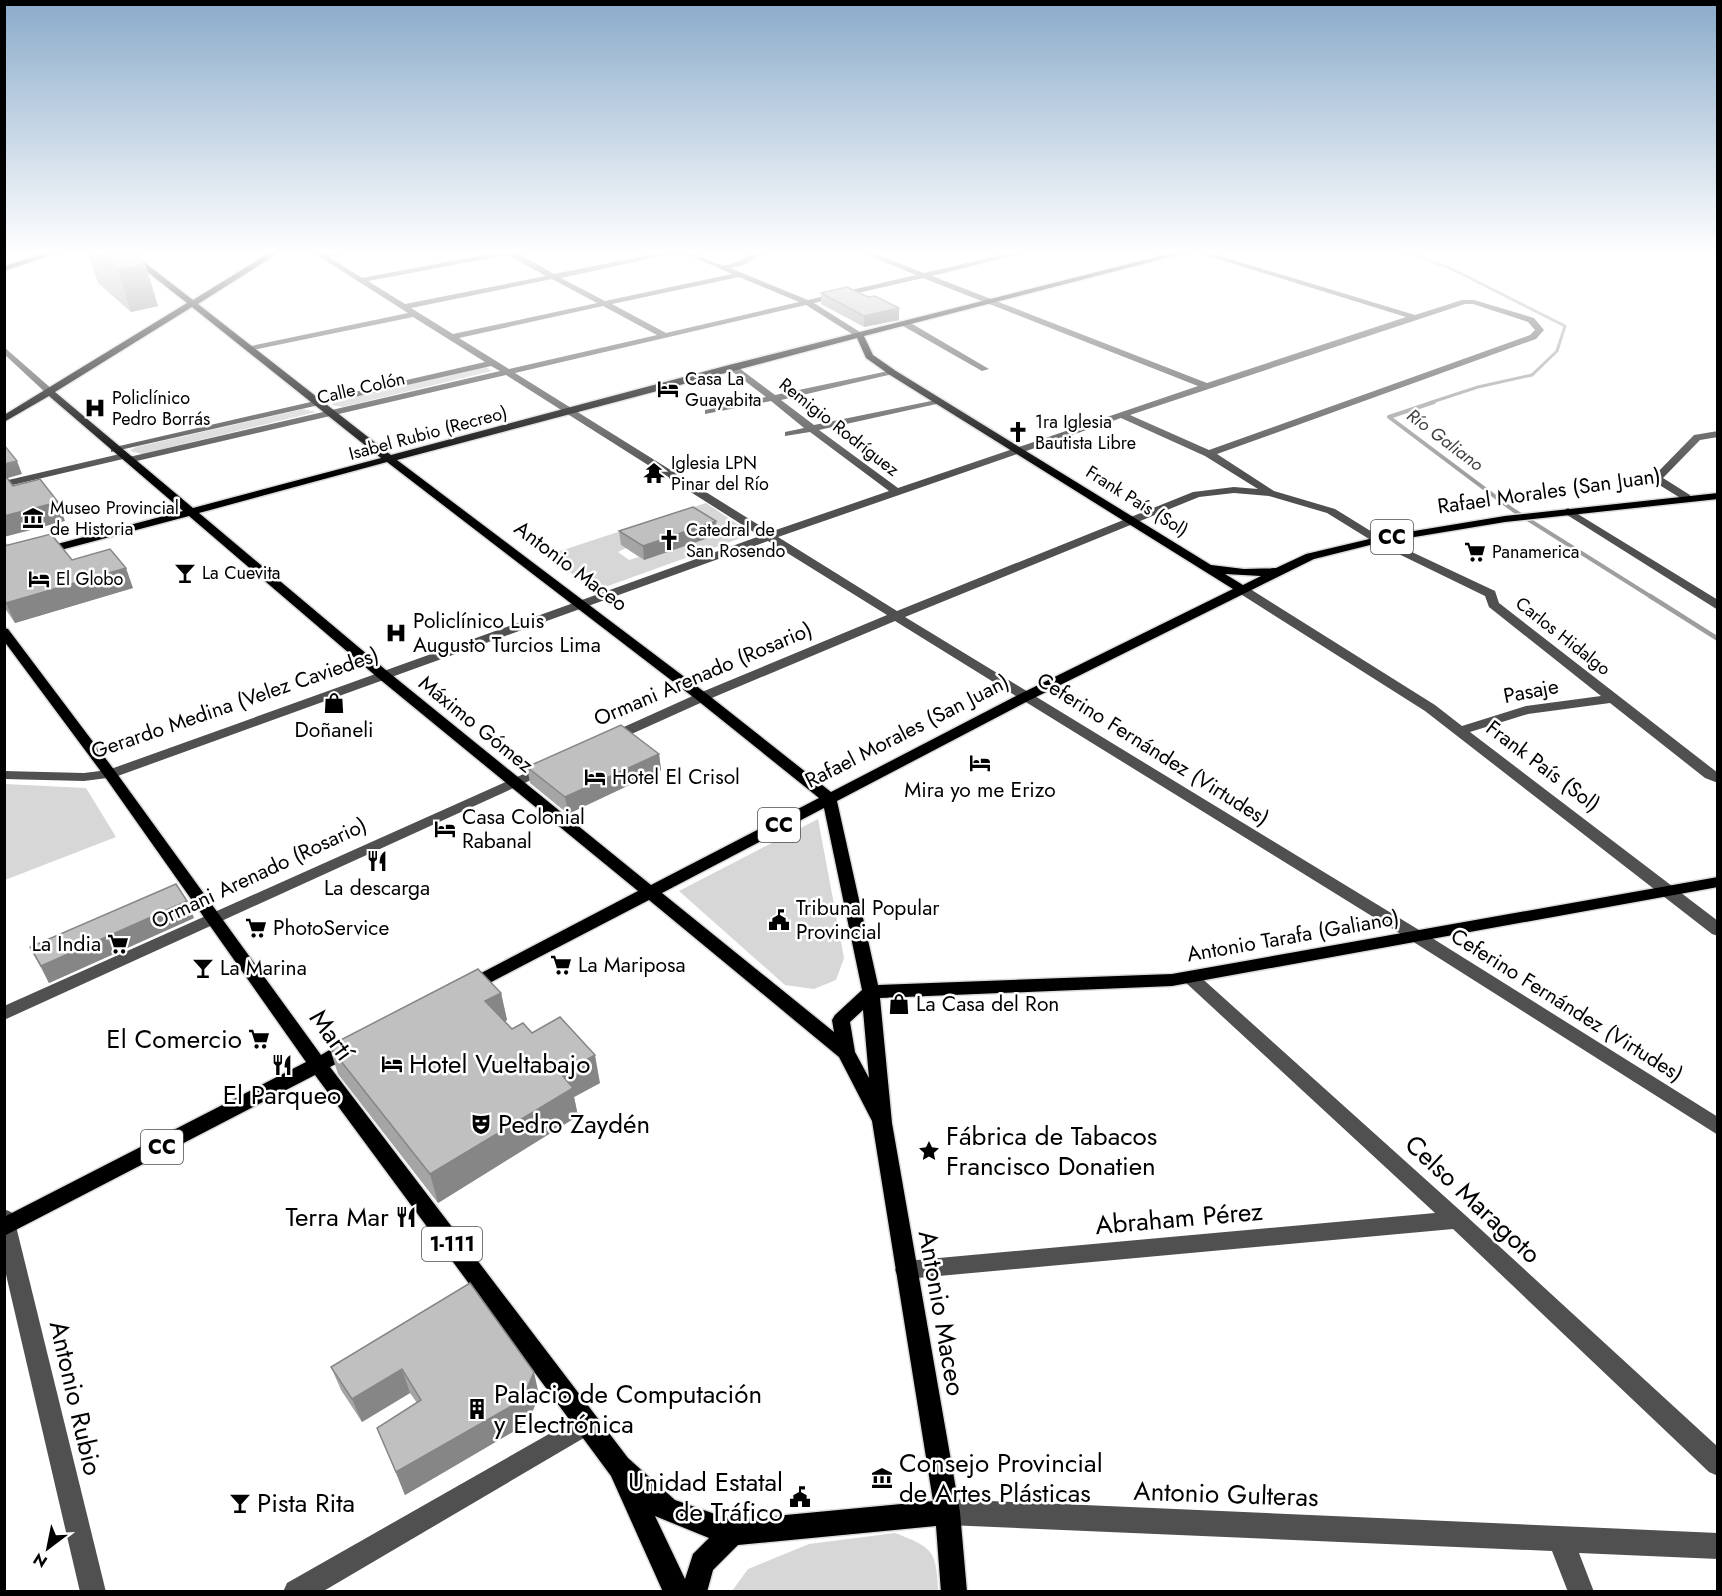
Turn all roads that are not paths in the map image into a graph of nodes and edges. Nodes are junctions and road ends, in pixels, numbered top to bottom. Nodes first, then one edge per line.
1 (157, 326) edge
2 (221, 326) edge
3 (356, 326) edge
4 (434, 326) edge
5 (500, 326) edge
6 (647, 326) edge
7 (702, 326) edge
8 (845, 326) edge
9 (896, 326) edge
10 (910, 326) edge
11 (1055, 326) edge
12 (1385, 326) edge
13 (1537, 326) edge
14 (663, 335) junction
15 (860, 336) junction
16 (451, 337) junction
17 (4, 348) edge
18 (251, 349) junction
19 (9, 358) edge
20 (492, 363) junction
21 (732, 367) junction
22 (985, 369) dead end
23 (505, 371) junction
24 (892, 373) junction
25 (1204, 385) junction
26 (50, 392) junction
27 (776, 399) junction
28 (938, 401) junction
29 (317, 402) junction
30 (572, 412) junction
31 (708, 412) dead end
32 (329, 413) junction
33 (1120, 414) junction
34 (4, 419) edge
35 (814, 429) junction
36 (788, 434) dead end
37 (1718, 434) edge
38 (1018, 449) junction
39 (1209, 454) junction
40 (122, 455) junction
41 (390, 460) junction
42 (4, 484) edge
43 (897, 492) junction
44 (1270, 493) junction
45 (1718, 495) edge
46 (1686, 497) junction
47 (1568, 511) junction
48 (190, 514) junction
49 (1129, 520) junction
50 (772, 536) junction
51 (1378, 540) junction
52 (4, 562) edge
53 (1201, 564) junction
54 (1284, 570) junction
55 (1242, 590) junction
56 (580, 605) junction
57 (1718, 606) edge
58 (896, 616) junction
59 (4, 632) edge
60 (382, 674) junction
61 (702, 697) junction
62 (1025, 697) junction
63 (1613, 698) junction
64 (1459, 731) junction
65 (598, 745) edge
66 (556, 763) edge
67 (110, 774) junction
68 (4, 775) edge
69 (1718, 779) edge
70 (514, 782) junction
71 (829, 798) junction
72 (1718, 882) edge
73 (1671, 892) junction
74 (650, 894) junction
75 (213, 918) junction
76 (1718, 930) edge
77 (1418, 937) junction
78 (1190, 977) junction
79 (871, 992) junction
80 (453, 995) edge
81 (4, 1014) edge
82 (359, 1044) edge
83 (846, 1052) junction
84 (318, 1065) junction
85 (882, 1123) junction
86 (1718, 1127) edge
87 (1457, 1220) junction
88 (5, 1224) edge
89 (906, 1270) junction
90 (586, 1424) junction
91 (1718, 1464) edge
92 (619, 1467) junction
93 (947, 1512) junction
94 (732, 1533) junction
95 (1560, 1538) junction
96 (1718, 1546) edge
97 (93, 1592) edge
98 (296, 1592) edge
99 (677, 1592) edge
100 (694, 1592) edge
101 (954, 1592) edge
102 (1581, 1592) edge

1 - 26 main road
2 - 18 main road, Antonio Maceo
3 - 18 street
4 - 16 street
5 - 16 street
6 - 14 street
7 - 14 street, Calle Colón
8 - 15 street, Frank País (Sol)
9 - 15 main road, Isabel Rubio (Recreo)
10 - 22 street
11 - 25 street
12 - 25 street, Gerardo Medina (Velez Caviedes)
13 - 39 street, Gerardo Medina (Velez Caviedes)
14 - 23 street, Calle Colón
15 - 21 main road, Isabel Rubio (Recreo)
15 - 24 main road, Frank País (Sol) / CC
16 - 20 street
17 - 19 street, Máximo Gómez
18 - 29 main road, Antonio Maceo
19 - 26 street, Máximo Gómez
20 - 23 street, Ceferino Fernández (Virtudes)
20 - 29 street, Calle Colón
21 - 27 street, Remigio Rodríguez
21 - 30 main road, Isabel Rubio (Recreo)
23 - 30 street, Ceferino Fernández (Virtudes)
23 - 32 street, Calle Colón
24 - 27 street
24 - 28 main road, Frank País (Sol) / CC
25 - 33 street, Gerardo Medina (Velez Caviedes)
26 - 34 main road
26 - 40 main road, Máximo Gómez
27 - 31 street
27 - 35 street, Remigio Rodríguez
28 - 35 street
28 - 38 main road, Frank País (Sol) / CC
29 - 32 main road, Antonio Maceo
29 - 40 street, Calle Colón
30 - 41 main road, Isabel Rubio (Recreo)
30 - 50 street, Ceferino Fernández (Virtudes)
32 - 40 street, Calle Colón
32 - 41 main road, Antonio Maceo
33 - 38 street, Gerardo Medina (Velez Caviedes)
33 - 39 street, Carlos Hidalgo
35 - 36 street
35 - 43 street, Remigio Rodríguez
37 - 46 street
38 - 43 street, Gerardo Medina (Velez Caviedes)
38 - 49 main road, Frank País (Sol) / CC
39 - 44 street, Carlos Hidalgo
40 - 42 street, Calle Colón
40 - 48 main road, Máximo Gómez
41 - 48 main road, Isabel Rubio (Recreo)
41 - 56 main road, Antonio Maceo
43 - 50 street, Gerardo Medina (Velez Caviedes)
44 - 49 street, Ormani Arenado (Rosario)
44 - 51 street, Carlos Hidalgo
45 - 46 main road, Rafael Morales (San Juan) / CC
46 - 47 main road, Rafael Morales (San Juan) / CC
47 - 51 main road, Rafael Morales (San Juan) / CC
47 - 57 street
48 - 52 main road, Isabel Rubio (Recreo)
48 - 60 main road, Máximo Gómez
49 - 53 main road, Frank País (Sol) / CC
49 - 58 street, Ormani Arenado (Rosario)
50 - 56 street, Gerardo Medina (Velez Caviedes)
50 - 58 street, Ceferino Fernández (Virtudes)
51 - 54 main road, Rafael Morales (San Juan) / CC
51 - 63 street, Carlos Hidalgo
53 - 54 main road, CC
53 - 55 main road
54 - 55 main road, Rafael Morales (San Juan) / CC
55 - 62 main road, Rafael Morales (San Juan) / CC
55 - 64 street, Frank País (Sol)
56 - 60 street, Gerardo Medina (Velez Caviedes)
56 - 61 main road, Antonio Maceo
58 - 61 street, Ormani Arenado (Rosario)
58 - 62 street, Ceferino Fernández (Virtudes)
59 - 67 main road, Martí
60 - 67 street, Gerardo Medina (Velez Caviedes)
60 - 70 main road, Máximo Gómez
61 - 65 street, Ormani Arenado (Rosario)
61 - 71 main road, Antonio Maceo
62 - 71 main road, Rafael Morales (San Juan) / CC
62 - 77 street, Ceferino Fernández (Virtudes)
63 - 64 street, Pasaje
63 - 69 street, Carlos Hidalgo
64 - 73 street, Frank País (Sol)
66 - 70 street, Ormani Arenado (Rosario)
67 - 68 street, Gerardo Medina (Velez Caviedes)
67 - 75 main road, Martí
70 - 74 main road, Máximo Gómez
70 - 75 street, Ormani Arenado (Rosario)
71 - 74 main road, Rafael Morales (San Juan) / CC
71 - 79 main road, Antonio Maceo
72 - 73 main road, Antonio Tarafa (Galiano)
73 - 76 street, Frank País (Sol)
73 - 77 main road, Antonio Tarafa (Galiano)
74 - 80 main road, Rafael Morales (San Juan) / CC
74 - 83 main road, Máximo Gómez
75 - 81 street, Ormani Arenado (Rosario)
75 - 84 main road, Martí
77 - 78 main road, Antonio Tarafa (Galiano)
77 - 86 street, Ceferino Fernández (Virtudes)
78 - 79 main road, Antonio Tarafa (Galiano)
78 - 87 street, Celso Maragoto
79 - 83 main road, Antonio Maceo
79 - 85 main road, Antonio Maceo
82 - 84 main road, CC
83 - 85 main road, Antonio Maceo
84 - 88 main road, CC
84 - 90 main road, Martí / 1-111
85 - 89 main road, Antonio Maceo
87 - 89 street, Abraham Pérez
87 - 91 street, Celso Maragoto
88 - 97 street, Antonio Rubio
89 - 93 main road, Antonio Maceo
90 - 92 main road, Martí / 1-111
90 - 98 street
92 - 94 main road, Antonio Gulteras / 1-111
92 - 99 main road, 1-111
93 - 94 main road, Antonio Gulteras / 1-111
93 - 95 street, Antonio Gulteras
93 - 101 main road, Antonio Maceo
94 - 100 main road
95 - 96 street, Antonio Gulteras
95 - 102 street

